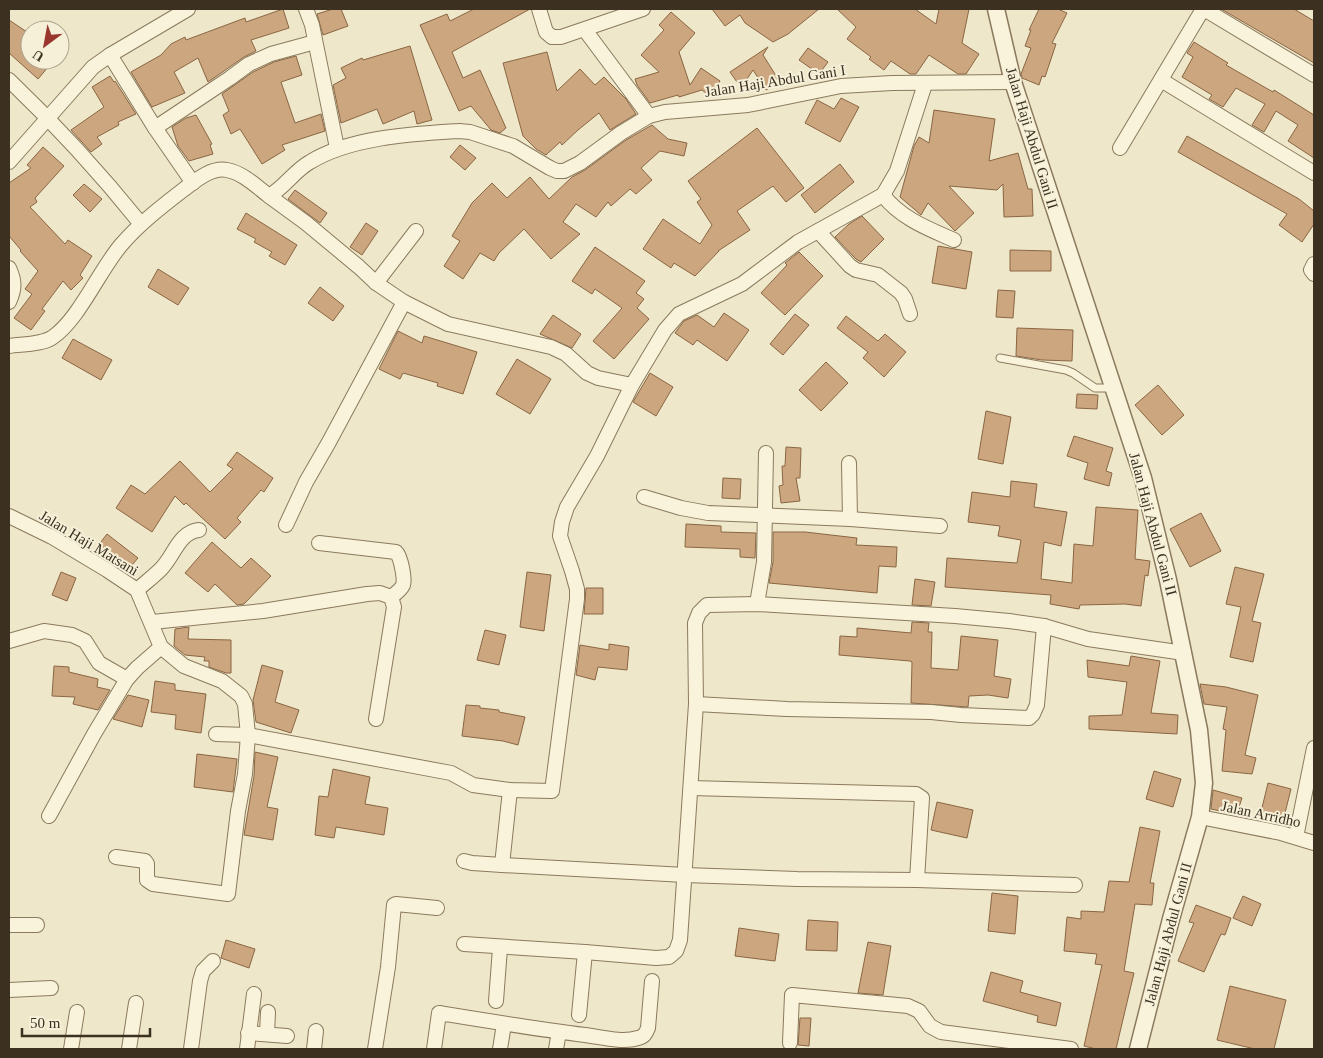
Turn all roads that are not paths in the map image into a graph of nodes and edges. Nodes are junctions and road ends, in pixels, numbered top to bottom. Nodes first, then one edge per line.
1 (188, 9) edge
2 (306, 9) edge
3 (539, 9) edge
4 (643, 9) edge
5 (996, 9) edge
6 (1203, 9) edge
7 (585, 30) junction
8 (315, 42) junction
9 (110, 55) junction
10 (1314, 75) edge
11 (9, 80) edge
12 (1161, 80) junction
13 (1013, 82) junction
14 (925, 84) junction
15 (649, 116) junction
16 (49, 118) junction
17 (155, 128) junction
18 (337, 148) junction
19 (1120, 148) dead end
20 (9, 162) edge
21 (1314, 173) edge
22 (193, 183) junction
23 (883, 195) junction
24 (269, 196) junction
25 (141, 224) junction
26 (416, 231) dead end
27 (818, 231) junction
28 (954, 240) dead end
29 (1314, 264) edge
30 (9, 268) edge
31 (1314, 274) edge
32 (376, 283) junction
33 (9, 302) edge
34 (404, 302) junction
35 (910, 314) dead end
36 (9, 346) edge
37 (1000, 358) dead end
38 (632, 384) junction
39 (1114, 388) junction
40 (766, 453) dead end
41 (849, 463) dead end
42 (644, 497) dead end
43 (9, 516) edge
44 (765, 516) junction
45 (850, 519) junction
46 (286, 525) dead end
47 (940, 526) dead end
48 (199, 530) dead end
49 (319, 543) dead end
50 (137, 590) junction
51 (391, 597) junction
52 (758, 604) junction
53 (152, 622) junction
54 (1044, 626) junction
55 (9, 641) edge
56 (161, 647) junction
57 (1184, 654) junction
58 (127, 679) junction
59 (696, 704) junction
60 (376, 719) dead end
61 (216, 734) dead end
62 (248, 735) junction
63 (1314, 748) edge
64 (691, 788) junction
65 (510, 790) junction
66 (49, 816) dead end
67 (1200, 817) junction
68 (1296, 837) junction
69 (1314, 843) edge
70 (116, 857) dead end
71 (464, 861) dead end
72 (502, 865) junction
73 (685, 874) junction
74 (917, 880) junction
75 (1075, 885) dead end
76 (437, 908) dead end
77 (9, 925) edge
78 (37, 925) dead end
79 (464, 944) dead end
80 (500, 948) junction
81 (585, 952) junction
82 (213, 960) dead end
83 (652, 981) dead end
84 (51, 988) dead end
85 (9, 990) edge
86 (254, 994) dead end
87 (496, 1001) dead end
88 (136, 1003) dead end
89 (77, 1012) dead end
90 (268, 1012) dead end
91 (579, 1016) dead end
92 (504, 1024) junction
93 (316, 1031) dead end
94 (559, 1032) junction
95 (248, 1033) junction
96 (267, 1034) junction
97 (287, 1036) dead end
98 (790, 1043) dead end
99 (616, 1044) edge
100 (71, 1049) edge
101 (129, 1049) edge
102 (191, 1049) edge
103 (247, 1049) edge
104 (314, 1049) edge
105 (375, 1049) edge
106 (434, 1049) edge
107 (500, 1049) edge
108 (556, 1049) edge
109 (1071, 1049) edge
110 (1138, 1049) edge

1 - 9 street
2 - 8 street
3 - 7 street
4 - 7 street
5 - 13 street, Jalan Haji Abdul Gani II
6 - 10 street
6 - 12 street
7 - 15 street
8 - 17 street
8 - 18 street
9 - 16 street
9 - 17 street
11 - 16 street
12 - 19 street
12 - 21 street
13 - 14 street, Jalan Haji Abdul Gani I
13 - 39 street, Jalan Haji Abdul Gani II
14 - 15 street, Jalan Haji Abdul Gani I
14 - 23 street
15 - 18 street, Jalan Haji Abdul Gani I
16 - 20 street
16 - 25 street
17 - 22 street
18 - 24 street, Jalan Haji Abdul Gani I
22 - 24 street
22 - 25 street
23 - 27 street
23 - 28 street
24 - 32 street
25 - 36 street
26 - 32 street
27 - 35 street
27 - 38 street
29 - 31 street
30 - 33 street
32 - 34 street
34 - 38 street
34 - 46 street
37 - 39 lane
38 - 65 street
39 - 57 street, Jalan Haji Abdul Gani II
40 - 44 street
41 - 45 street
42 - 44 street
43 - 50 street, Jalan Haji Matsani
44 - 45 street
44 - 52 street
45 - 47 street
48 - 50 street
49 - 51 street
50 - 53 street, Jalan Haji Matsani
51 - 53 street
51 - 60 street
52 - 54 street
52 - 59 street
53 - 56 street, Jalan Haji Matsani
54 - 57 street
54 - 59 street
55 - 58 street
56 - 58 street
56 - 62 street
57 - 67 street, Jalan Haji Abdul Gani II
58 - 66 street
59 - 64 street
61 - 62 street
62 - 65 street
62 - 70 street
63 - 68 street
64 - 73 street
64 - 74 street
65 - 72 street
67 - 68 street, Jalan Arridho
67 - 110 street, Jalan Haji Abdul Gani II
68 - 69 street, Jalan Arridho
71 - 72 street
72 - 73 street
73 - 74 street
73 - 81 street
74 - 75 street
76 - 105 street
77 - 78 street
79 - 80 street
80 - 81 street
80 - 87 street
81 - 91 street
82 - 102 street
83 - 99 street
84 - 85 street
86 - 95 street
88 - 101 street
89 - 100 street
90 - 96 street
92 - 94 street
92 - 106 street
92 - 107 street
93 - 104 street
94 - 99 street
94 - 108 street
95 - 96 street
95 - 103 street
96 - 97 street
98 - 109 street

